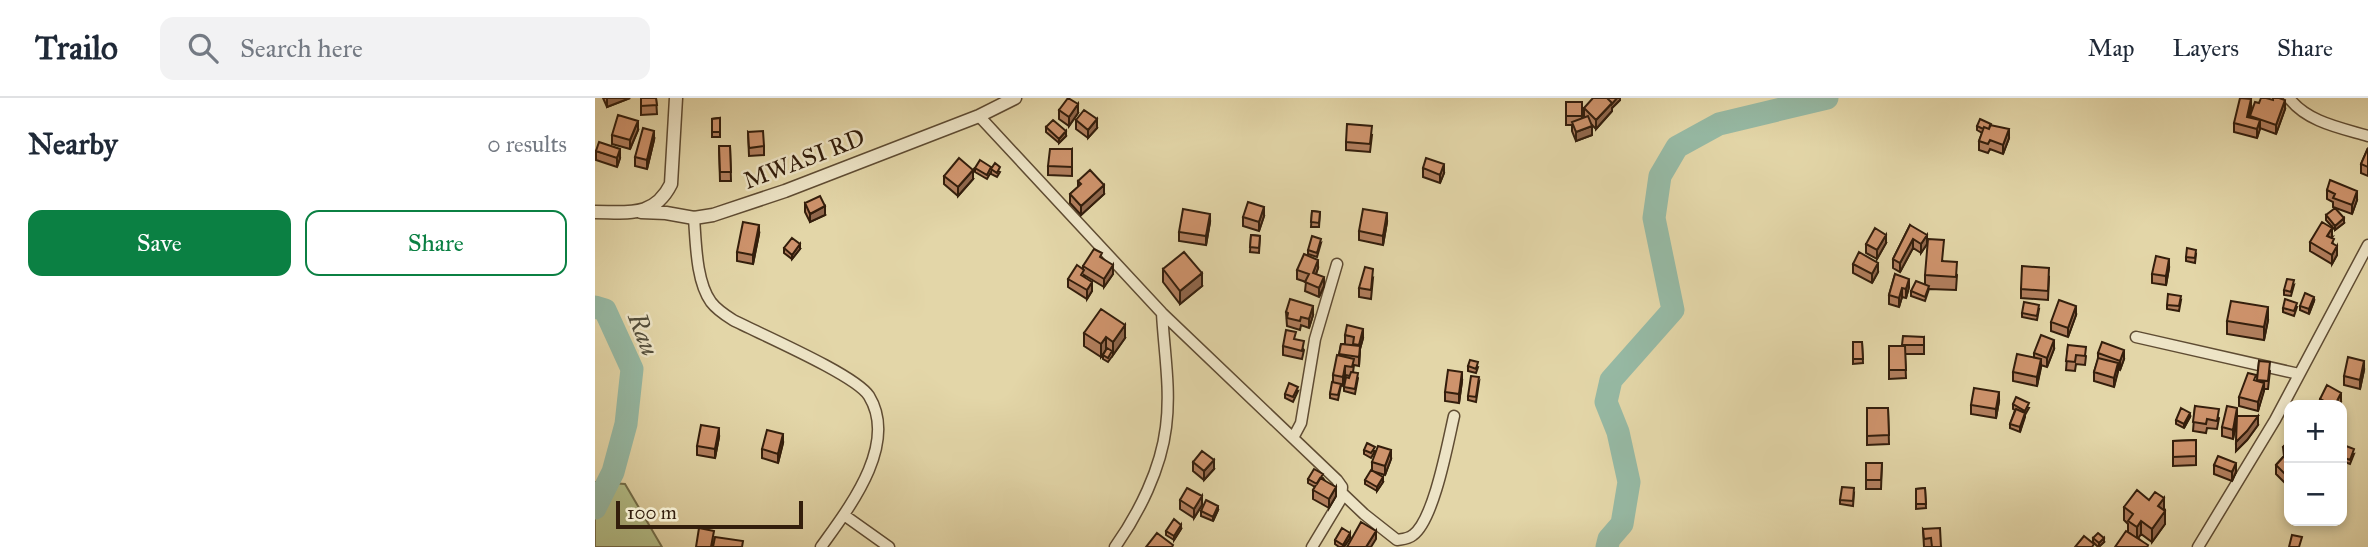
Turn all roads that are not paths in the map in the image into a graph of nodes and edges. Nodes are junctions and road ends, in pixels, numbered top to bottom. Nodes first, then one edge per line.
1 (676, 98) edge
2 (1015, 98) edge
3 (2289, 98) edge
4 (979, 116) junction
5 (2368, 136) edge
6 (595, 212) edge
7 (641, 212) junction
8 (694, 218) junction
9 (2368, 245) edge
10 (1337, 264) dead end
11 (1162, 313) junction
12 (2136, 337) dead end
13 (2299, 373) junction
14 (1454, 416) dead end
15 (1293, 438) junction
16 (1342, 493) junction
17 (843, 515) junction
18 (821, 547) edge
19 (889, 547) edge
20 (1115, 547) edge
21 (1312, 547) edge
22 (2198, 547) edge

1 - 7 street
2 - 4 street, MWASI RD
3 - 5 street
4 - 8 street, MWASI RD
4 - 11 street
6 - 7 street, MWASI RD
7 - 8 street, MWASI RD
8 - 17 street
9 - 13 street
10 - 15 street
11 - 15 street
11 - 20 street
12 - 13 street
13 - 22 street
14 - 16 street
15 - 16 street
16 - 21 street
17 - 18 street
17 - 19 street

